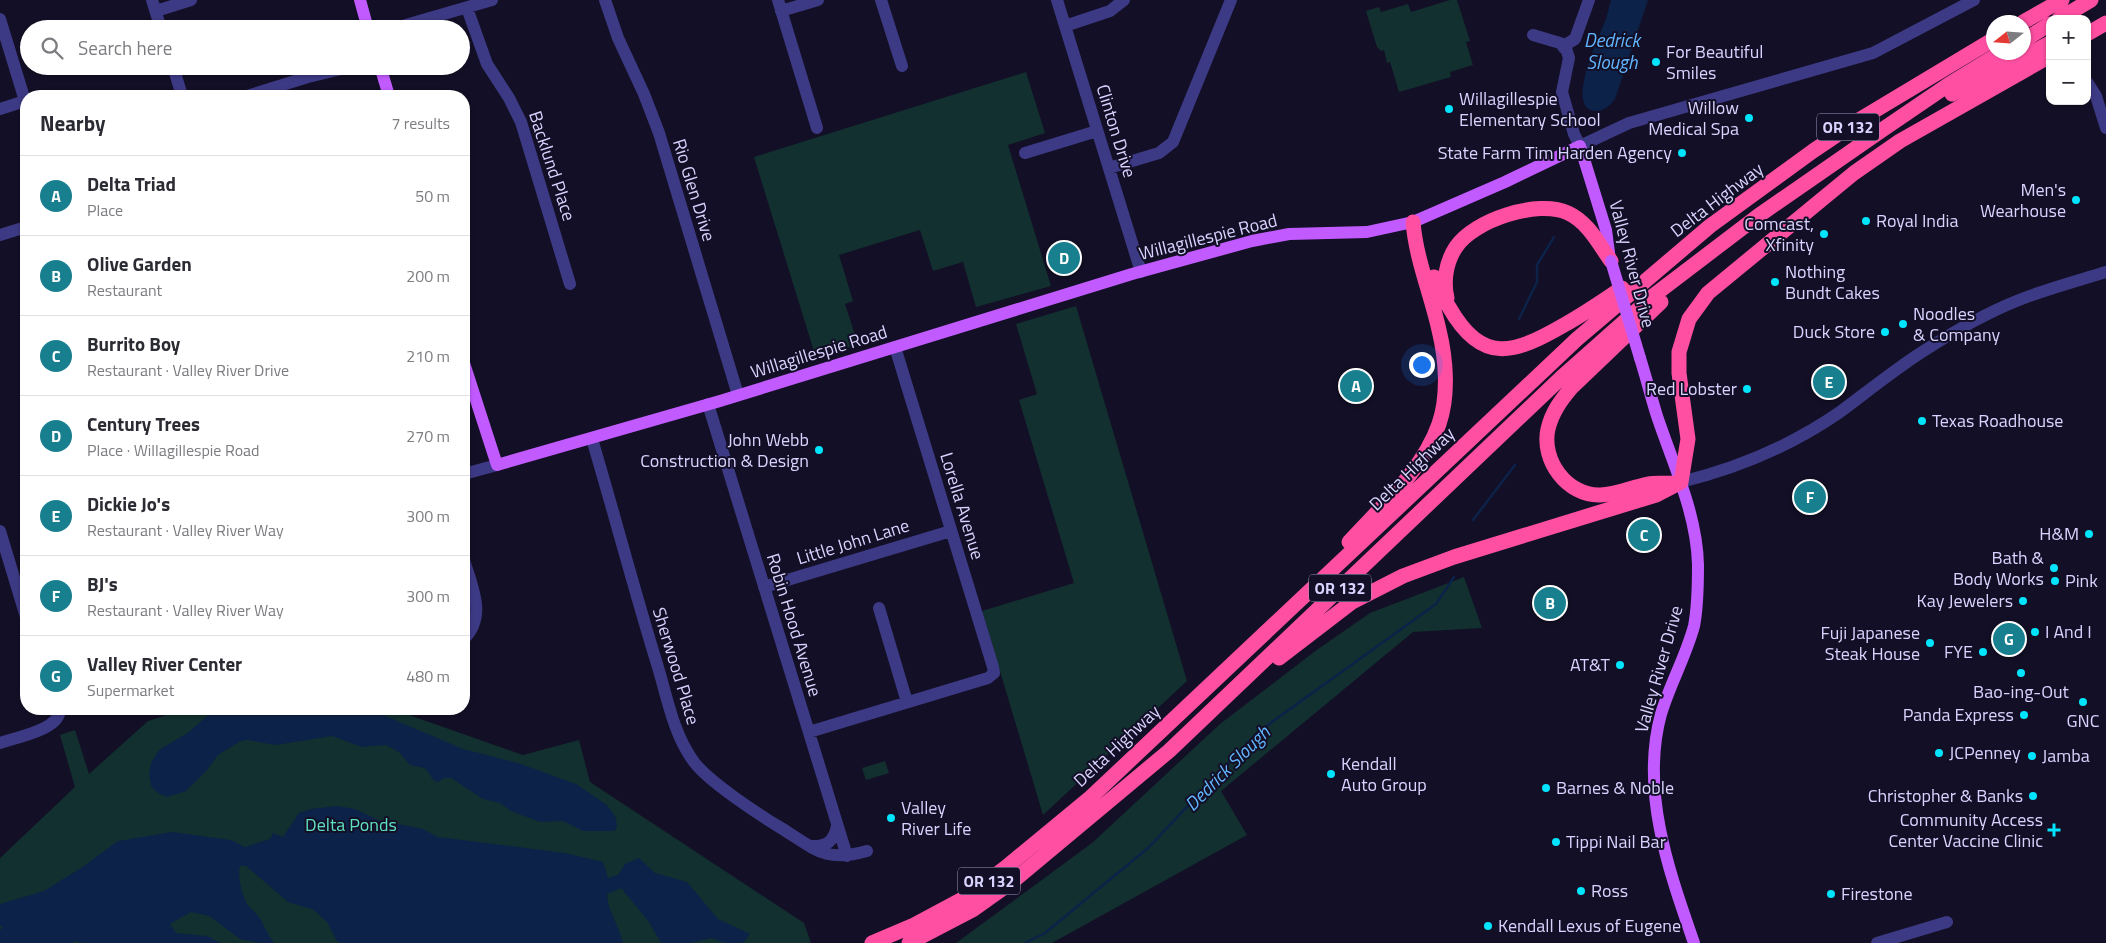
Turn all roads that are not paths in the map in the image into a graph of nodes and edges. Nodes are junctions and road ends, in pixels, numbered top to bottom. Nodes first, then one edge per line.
1 (191, 0) edge
2 (360, 0) edge
3 (492, 0) edge
4 (606, 0) edge
5 (818, 0) edge
6 (881, 0) edge
7 (1057, 0) edge
8 (1124, 0) edge
9 (1231, 0) edge
10 (1590, 0) edge
11 (1974, 0) edge
12 (2062, 0) edge
13 (2091, 0) edge
14 (154, 5) edge
15 (779, 6) edge
16 (468, 8) junction
17 (2106, 13) edge
18 (2066, 15) edge
19 (2031, 17) edge
20 (0, 19) edge
21 (158, 20) edge
22 (366, 20) edge
23 (425, 20) edge
24 (2091, 21) edge
25 (2106, 23) edge
26 (1065, 26) junction
27 (2046, 26) edge
28 (2091, 32) edge
29 (1533, 35) dead end
30 (2031, 36) edge
31 (2046, 44) edge
32 (1986, 45) edge
33 (1565, 49) junction
34 (2046, 58) edge
35 (1989, 60) edge
36 (902, 66) dead end
37 (176, 75) edge
38 (316, 75) edge
39 (383, 75) edge
40 (2091, 88) edge
41 (22, 90) edge
42 (180, 90) edge
43 (266, 90) edge
44 (387, 90) edge
45 (20, 104) edge
46 (0, 109) edge
47 (817, 128) dead end
48 (2106, 128) edge
49 (1882, 130) junction
50 (1097, 131) junction
51 (1580, 146) junction
52 (1025, 153) dead end
53 (1109, 168) junction
54 (1758, 216) junction
55 (1413, 222) junction
56 (1710, 226) junction
57 (20, 229) edge
58 (0, 235) edge
59 (1611, 261) junction
60 (1141, 272) junction
61 (2106, 272) edge
62 (570, 284) dead end
63 (1449, 307) junction
64 (895, 347) junction
65 (470, 381) edge
66 (738, 395) junction
67 (708, 404) junction
68 (592, 439) junction
69 (498, 465) junction
70 (470, 472) edge
71 (1681, 482) junction
72 (0, 531) edge
73 (952, 531) junction
74 (470, 582) edge
75 (20, 587) edge
76 (764, 588) junction
77 (879, 608) dead end
78 (1286, 614) junction
79 (470, 631) edge
80 (907, 702) junction
81 (58, 715) edge
82 (809, 732) junction
83 (0, 743) edge
84 (1169, 751) junction
85 (838, 826) junction
86 (811, 846) junction
87 (867, 851) dead end
88 (847, 856) junction
89 (1947, 922) dead end
90 (872, 943) edge
91 (909, 943) edge
92 (1694, 943) edge
93 (1877, 943) edge

1 - 14 street
2 - 22 main road
3 - 16 street
4 - 66 street, Rio Glen Drive
5 - 15 street
6 - 36 street
7 - 26 street, Clinton Drive
8 - 26 street
9 - 53 street
10 - 33 street
11 - 51 street, Willagillespie Road
12 - 19 highway
13 - 18 highway
14 - 21 street
15 - 47 street
16 - 23 street
16 - 62 street, Backlund Place
17 - 24 highway
20 - 41 street
25 - 28 highway
26 - 50 street, Clinton Drive
27 - 30 highway
29 - 33 street
31 - 49 highway
32 - 56 highway, Delta Highway / OR 132
33 - 51 street
34 - 71 highway
35 - 49 highway
37 - 42 street
38 - 43 street
39 - 44 main road
40 - 48 street
45 - 46 street
49 - 54 highway, Delta Highway / OR 132
50 - 52 street
50 - 53 street, Clinton Drive
51 - 55 main road, Willagillespie Road
51 - 59 main road, Valley River Drive
53 - 60 street, Clinton Drive
54 - 71 highway
54 - 84 highway, Delta Highway / OR 132
55 - 60 main road, Willagillespie Road
55 - 63 highway
55 - 78 highway
56 - 63 highway
56 - 78 highway, Delta Highway / OR 132
57 - 58 street
59 - 63 highway
59 - 71 main road, Valley River Drive, bridge
60 - 64 main road, Willagillespie Road
61 - 71 street
64 - 66 main road, Willagillespie Road
64 - 73 street, Lorella Avenue
65 - 69 main road
66 - 67 main road, Willagillespie Road
67 - 68 main road, Willagillespie Road
67 - 76 street, Robin Hood Avenue
68 - 69 main road, Willagillespie Road
68 - 86 street, Sherwood Place
69 - 70 street, Willagillespie Road
71 - 84 highway
71 - 92 main road, Valley River Drive
72 - 75 street
73 - 76 street, Little John Lane
73 - 80 street, Lorella Avenue
74 - 79 street
76 - 82 street, Robin Hood Avenue
77 - 80 street
78 - 90 highway, Delta Highway / OR 132
80 - 82 street
81 - 83 street
82 - 85 street, Robin Hood Avenue
84 - 91 highway, Delta Highway / OR 132
85 - 86 street
85 - 88 street, Robin Hood Avenue
86 - 88 street, Sherwood Place
87 - 88 street, Sherwood Place
89 - 93 street

